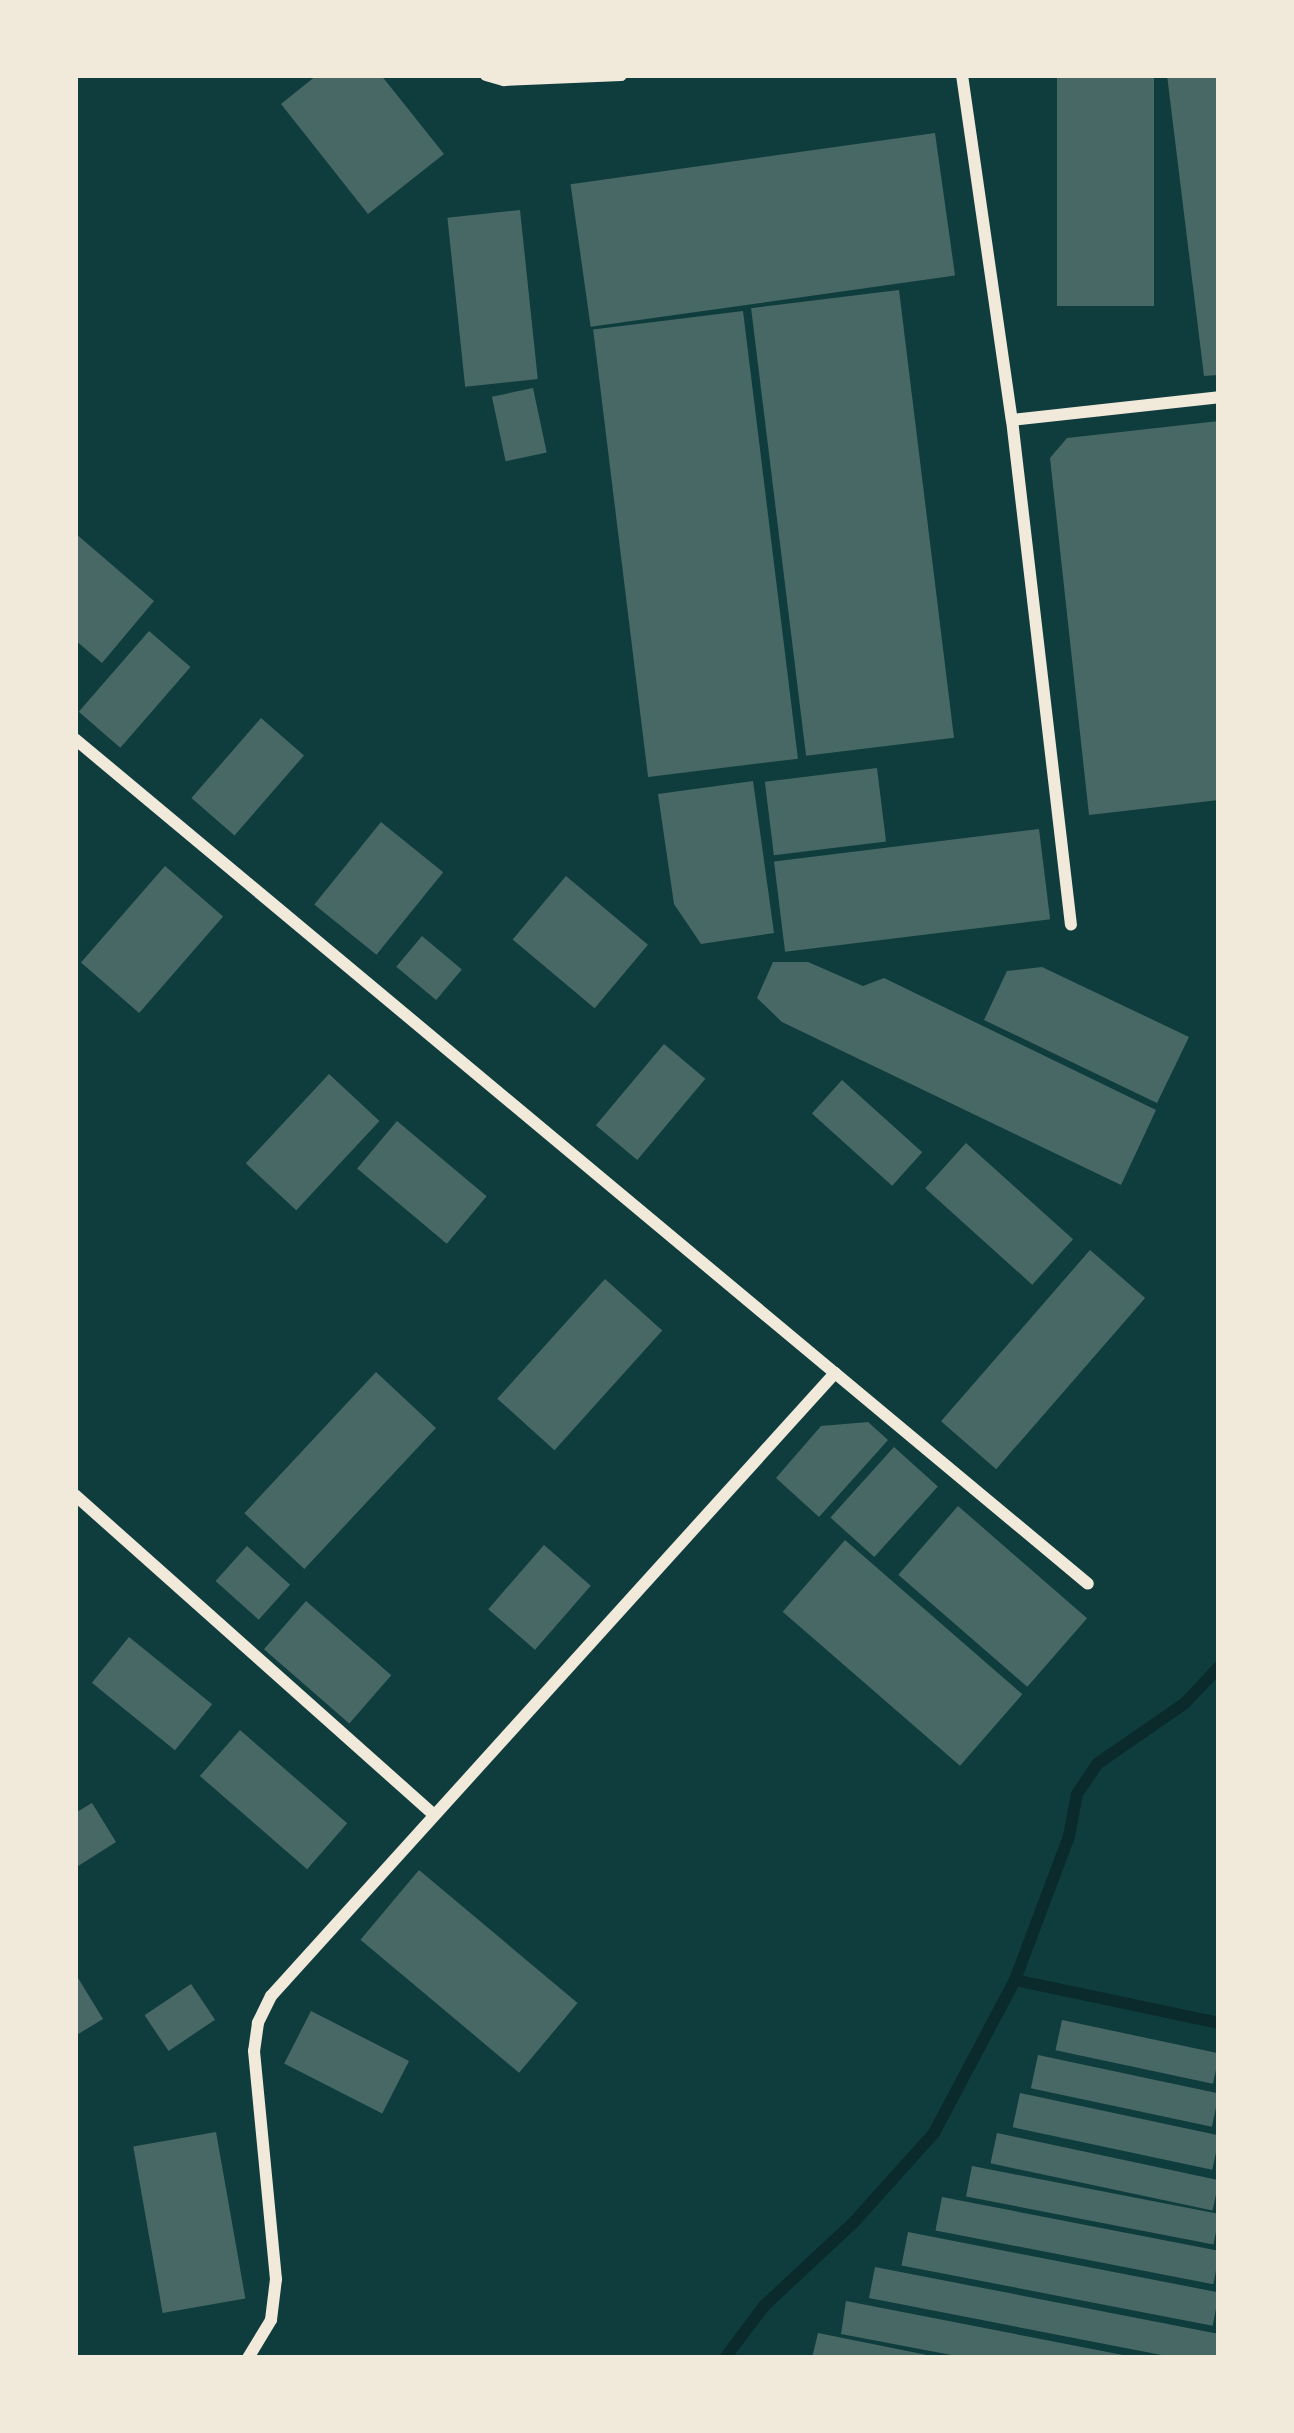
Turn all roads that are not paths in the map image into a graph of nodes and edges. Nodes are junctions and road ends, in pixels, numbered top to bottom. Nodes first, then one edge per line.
1 (486, 75) edge
2 (621, 75) edge
3 (962, 75) edge
4 (1219, 397) edge
5 (1012, 420) junction
6 (75, 739) edge
7 (1071, 925) dead end
8 (835, 1373) junction
9 (75, 1495) edge
10 (1088, 1584) dead end
11 (434, 1815) junction
12 (248, 2358) edge

1 - 2 street
3 - 5 street
4 - 5 street
5 - 7 street
6 - 8 street
8 - 10 street
8 - 11 street
9 - 11 street
11 - 12 street

